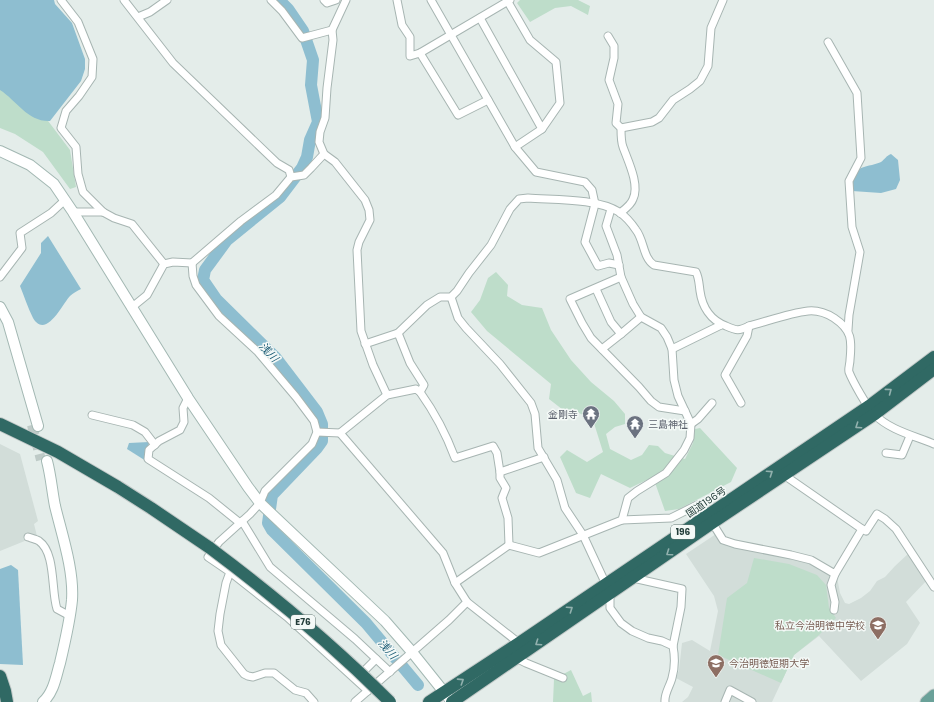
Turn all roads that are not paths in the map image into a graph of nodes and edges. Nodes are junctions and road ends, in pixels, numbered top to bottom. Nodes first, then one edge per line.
1 (61, 0) edge
2 (124, 0) edge
3 (167, 0) edge
4 (272, 0) edge
5 (324, 0) edge
6 (336, 0) edge
7 (346, 0) edge
8 (397, 0) edge
9 (432, 0) edge
10 (723, 0) edge
11 (509, 1) edge
12 (138, 17) junction
13 (480, 18) junction
14 (332, 30) junction
15 (451, 35) junction
16 (608, 36) dead end
17 (828, 42) dead end
18 (420, 53) junction
19 (488, 100) junction
20 (621, 128) junction
21 (542, 129) junction
22 (515, 147) junction
23 (0, 150) edge
24 (324, 154) junction
25 (291, 177) junction
26 (65, 200) junction
27 (595, 204) junction
28 (611, 209) junction
29 (73, 212) junction
30 (103, 212) junction
31 (620, 213) junction
32 (192, 263) junction
33 (164, 264) junction
34 (619, 265) junction
35 (0, 277) edge
36 (621, 277) junction
37 (596, 289) junction
38 (451, 297) junction
39 (0, 307) edge
40 (131, 308) junction
41 (641, 317) junction
42 (721, 324) junction
43 (749, 326) junction
44 (848, 330) junction
45 (398, 333) junction
46 (621, 334) junction
47 (365, 344) junction
48 (602, 349) junction
49 (672, 349) junction
50 (934, 357) edge
51 (934, 369) edge
52 (420, 392) junction
53 (387, 395) junction
54 (188, 398) junction
55 (712, 403) dead end
56 (741, 403) dead end
57 (872, 410) junction
58 (685, 411) junction
59 (92, 415) dead end
60 (0, 424) edge
61 (691, 424) junction
62 (35, 426) tunnel mouth
63 (317, 432) junction
64 (0, 433) edge
65 (340, 433) junction
66 (910, 436) junction
67 (934, 444) edge
68 (155, 445) junction
69 (886, 453) dead end
70 (544, 457) junction
71 (44, 461) tunnel mouth
72 (500, 472) junction
73 (784, 475) junction
74 (98, 476) junction
75 (260, 503) junction
76 (710, 519) junction
77 (622, 520) junction
78 (241, 522) junction
79 (862, 529) junction
80 (583, 535) junction
81 (28, 537) dead end
82 (508, 545) junction
83 (230, 572) junction
84 (835, 574) junction
85 (633, 578) junction
86 (455, 583) junction
87 (934, 587) edge
88 (608, 589) junction
89 (467, 602) junction
90 (834, 610) dead end
91 (70, 616) junction
92 (519, 644) junction
93 (673, 646) junction
94 (412, 652) junction
95 (516, 658) junction
96 (376, 659) junction
97 (390, 672) junction
98 (0, 676) edge
99 (563, 678) dead end
100 (356, 679) junction
101 (368, 691) junction
102 (444, 692) junction
103 (934, 695) edge
104 (6, 696) edge
105 (44, 702) edge
106 (314, 702) edge
107 (355, 702) edge
108 (390, 702) edge
109 (429, 702) edge
110 (452, 702) edge
111 (665, 702) edge
112 (725, 702) edge
113 (752, 702) edge
114 (926, 702) edge

1 - 30 street
2 - 12 street
3 - 12 street
4 - 14 street
5 - 6 street
7 - 14 street
8 - 18 street
9 - 15 street
10 - 20 street
11 - 13 street
11 - 21 street
12 - 25 street
13 - 15 street
13 - 21 street
14 - 24 street
15 - 18 street
15 - 19 street
16 - 20 street
17 - 44 street
18 - 19 street
19 - 22 street
20 - 31 street
21 - 22 street
22 - 27 street
23 - 26 street
24 - 25 street
24 - 47 street
25 - 32 street
26 - 29 street
26 - 35 street
27 - 28 street
27 - 34 street
27 - 38 street
28 - 31 street
28 - 34 street
29 - 30 street
29 - 40 street
30 - 33 street
31 - 42 street
32 - 33 street
32 - 63 street
33 - 40 street
34 - 36 street
36 - 37 street
36 - 41 street
37 - 46 street
37 - 48 street
38 - 45 street
38 - 70 street
39 - 62 street
40 - 54 street
41 - 46 street
41 - 49 street
42 - 43 street
42 - 49 street
43 - 44 street
43 - 56 street
44 - 57 street
45 - 47 street
45 - 52 street
46 - 48 street
47 - 53 street
48 - 58 street
49 - 58 street
57 -> 50 highway, 国道196号 / 196
51 - 57 highway, 国道196号 / 196
52 - 53 street
52 - 72 street
53 - 65 street
54 - 68 street
54 - 75 street
55 - 61 street
57 - 66 street
57 -> 73 highway, 国道196号 / 196
76 -> 57 highway, 国道196号 / 196
58 - 61 street
59 - 68 street
60 - 74 highway
61 - 77 street
63 - 65 street
63 - 75 street
64 - 74 highway
65 - 86 street
66 - 67 street
66 - 69 street
68 - 78 street
70 - 72 street
70 - 80 street
71 - 91 street
72 - 82 street
73 - 76 highway, 国道196号 / 196
73 - 79 street
74 - 108 highway, E76, bridge
75 - 78 street
75 - 94 street
76 - 77 street
76 - 84 street
76 -> 85 highway, 国道196号 / 196
76 - 88 highway, 国道196号 / 196
77 - 80 street
78 - 83 street
78 - 96 street
79 - 84 street
79 - 87 street
80 - 82 street
80 - 88 street
81 - 91 street
82 - 86 street
83 - 100 street
83 - 106 street
84 - 90 street
85 - 88 highway, 国道196号 / 196
85 - 93 street
86 - 89 street
92 -> 88 highway, 国道196号 / 196
88 - 93 street
88 -> 95 highway, 国道196号 / 196
89 - 92 street
89 - 94 street
91 - 105 street
102 -> 92 highway, 国道196号 / 196
93 - 111 street
94 - 97 street
94 - 102 street
95 - 99 street
95 - 110 highway, 国道196号 / 196
96 - 97 street
96 - 100 street
97 - 101 street
98 - 104 highway
100 - 101 street
101 - 107 street
102 - 109 highway, 国道196号 / 196
102 - 110 street
103 - 114 main road
112 - 113 street

